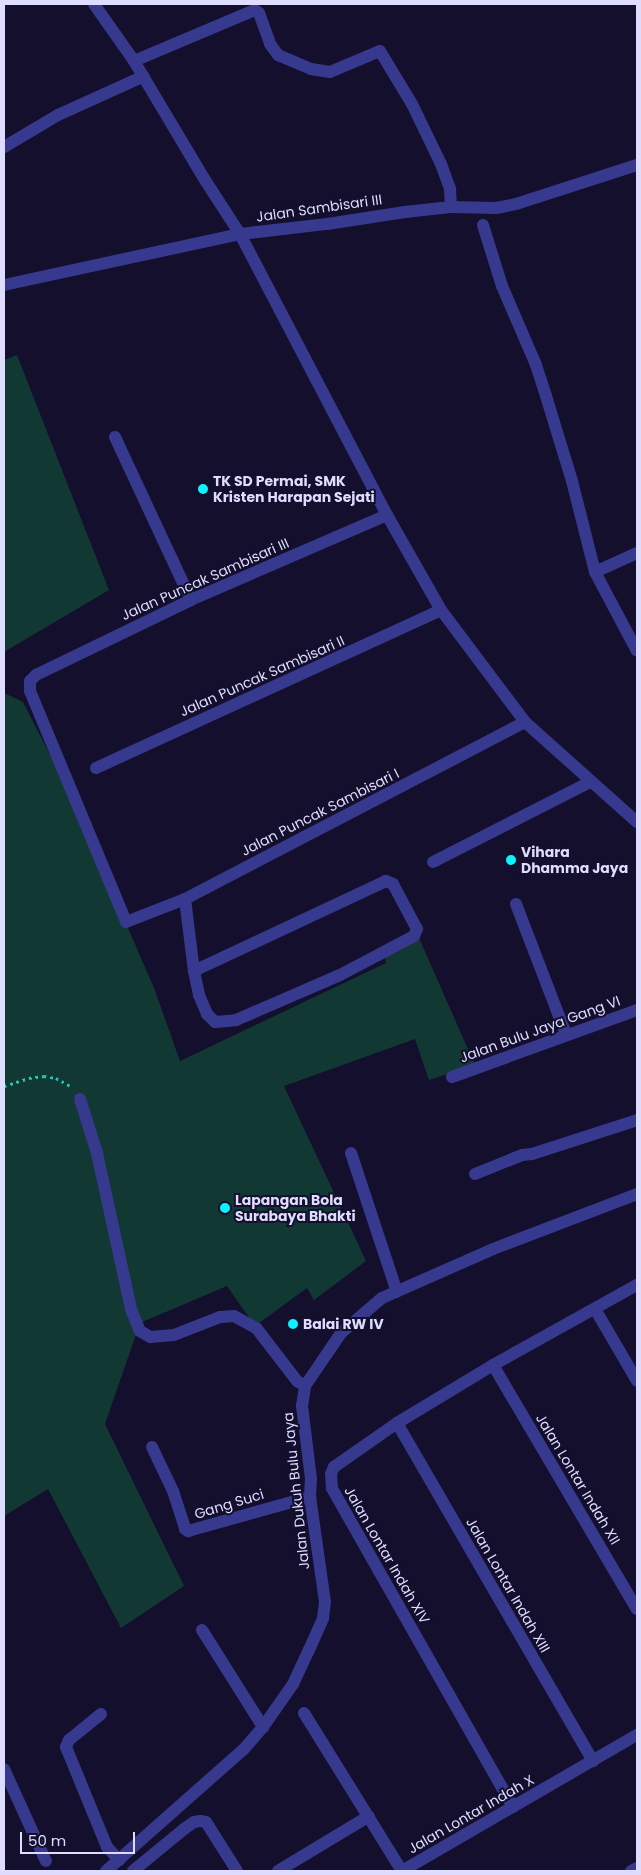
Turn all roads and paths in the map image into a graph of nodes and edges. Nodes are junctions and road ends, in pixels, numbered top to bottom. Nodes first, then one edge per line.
1 (94, 4) edge
2 (134, 61) junction
3 (144, 76) junction
4 (4, 147) edge
5 (637, 165) edge
6 (450, 207) junction
7 (482, 225) dead end
8 (240, 234) junction
9 (4, 285) edge
10 (115, 437) dead end
11 (387, 515) junction
12 (637, 553) edge
13 (595, 572) junction
14 (191, 600) junction
15 (441, 610) junction
16 (637, 651) edge
17 (525, 722) junction
18 (96, 768) dead end
19 (590, 782) junction
20 (637, 822) edge
21 (433, 862) dead end
22 (185, 899) junction
23 (516, 904) dead end
24 (126, 922) joint
25 (194, 971) junction
26 (637, 1010) edge
27 (566, 1034) junction
28 (452, 1077) dead end
29 (4, 1086) edge
30 (80, 1099) joint
31 (637, 1120) edge
32 (351, 1153) dead end
33 (475, 1174) dead end
34 (637, 1194) edge
35 (637, 1285) edge
36 (397, 1292) junction
37 (596, 1309) junction
38 (493, 1365) junction
39 (637, 1381) edge
40 (305, 1386) junction
41 (397, 1423) junction
42 (152, 1447) dead end
43 (310, 1497) junction
44 (637, 1609) edge
45 (202, 1630) dead end
46 (304, 1713) dead end
47 (101, 1714) dead end
48 (263, 1727) junction
49 (637, 1735) edge
50 (593, 1761) junction
51 (4, 1769) edge
52 (513, 1807) junction
53 (369, 1816) junction
54 (119, 1860) junction
55 (46, 1861) dead end
56 (637, 1868) edge
57 (106, 1871) edge
58 (133, 1871) edge
59 (237, 1871) edge
60 (278, 1871) edge
61 (402, 1871) edge
62 (631, 1871) edge

1 - 2 street
2 - 3 street
2 - 6 street
3 - 4 street
3 - 8 street
5 - 6 street, Jalan Sambisari III
6 - 8 street, Jalan Sambisari III
7 - 13 street
8 - 9 street, Jalan Sambisari III
8 - 11 street
10 - 14 street
11 - 14 street, Jalan Puncak Sambisari III
11 - 15 street
12 - 13 street
13 - 16 street
14 - 24 street, Jalan Puncak Sambisari III
15 - 17 street
15 - 18 street, Jalan Puncak Sambisari II
17 - 19 street
17 - 22 street, Jalan Puncak Sambisari I
19 - 20 street
19 - 21 street
22 - 24 street, Jalan Puncak Sambisari I
22 - 25 street
23 - 27 street
25 - 25 street
26 - 27 street, Jalan Bulu Jaya Gang VI
27 - 28 street, Jalan Bulu Jaya Gang VI
29 - 30 path
30 - 40 street
31 - 33 street
32 - 36 street
34 - 36 street, Jalan Dukuh Bulu Jaya
35 - 37 street, Jalan Lontar Indah XIV
36 - 40 street, Jalan Dukuh Bulu Jaya
37 - 38 street, Jalan Lontar Indah XIV
37 - 39 street
38 - 41 street, Jalan Lontar Indah XIV
38 - 44 street, Jalan Lontar Indah XII
40 - 43 street, Jalan Dukuh Bulu Jaya
41 - 50 street, Jalan Lontar Indah XIII
41 - 52 street, Jalan Lontar Indah XIV
42 - 43 street, Gang Suci
43 - 48 street, Jalan Dukuh Bulu Jaya
45 - 48 street
46 - 53 street, Jalan Lontar Indah X
47 - 54 street
48 - 54 street, Jalan Dukuh Bulu Jaya
49 - 50 street, Jalan Lontar Indah X
50 - 52 street, Jalan Lontar Indah X
51 - 55 street
52 - 61 street, Jalan Lontar Indah X
53 - 60 street
53 - 61 street, Jalan Lontar Indah X
54 - 57 street, Jalan Dukuh Bulu Jaya
56 - 62 street
58 - 59 street

